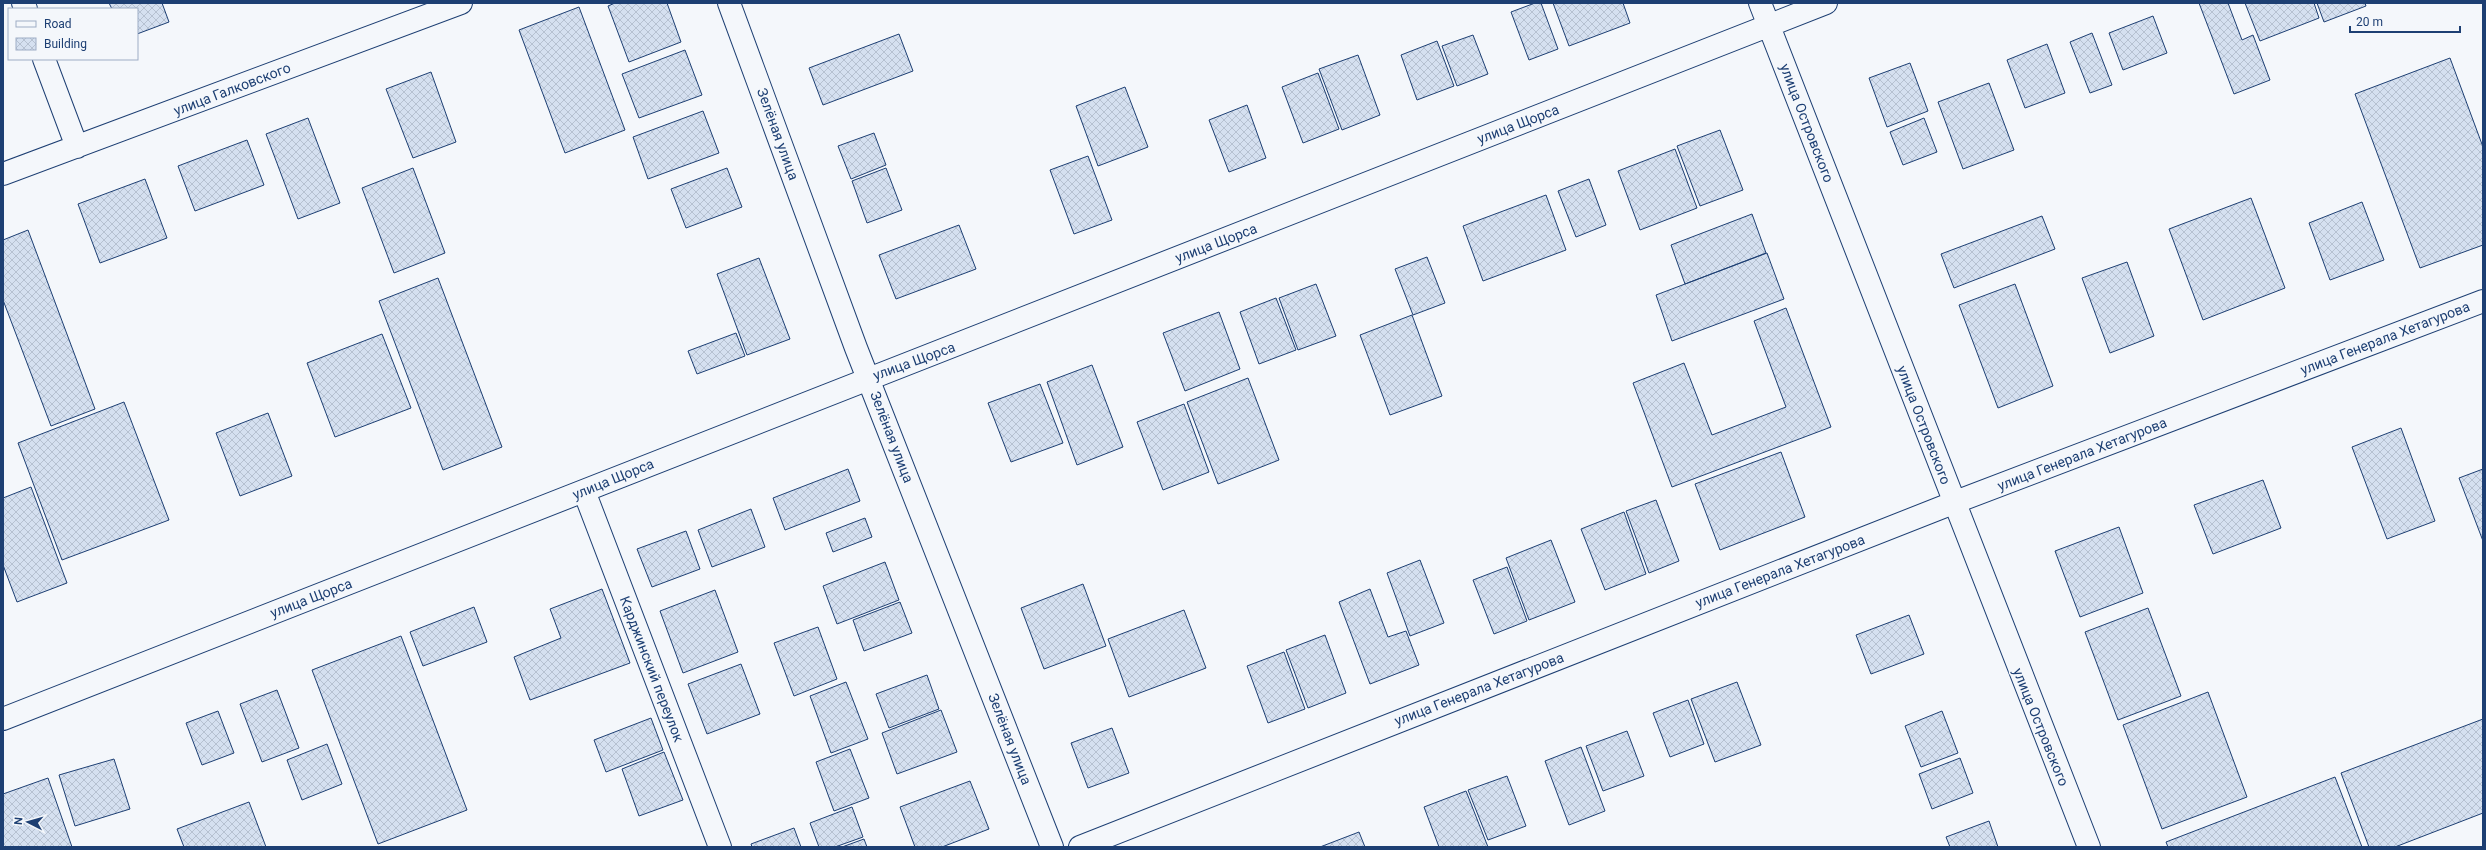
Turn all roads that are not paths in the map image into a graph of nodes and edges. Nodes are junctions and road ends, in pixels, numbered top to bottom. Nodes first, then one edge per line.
1 (461, 3) edge
2 (730, 3) edge
3 (1760, 3) edge
4 (1826, 3) edge
5 (1769, 25) junction
6 (44, 60) edge
7 (77, 148) junction
8 (3, 174) edge
9 (2483, 301) edge
10 (868, 378) junction
11 (584, 491) junction
12 (1953, 503) junction
13 (3, 719) edge
14 (720, 847) edge
15 (1052, 847) edge
16 (1080, 847) edge
17 (2089, 847) edge

1 - 7 street, улица Галковского
2 - 10 street, Зелёная улица
3 - 5 street, улица Островского
4 - 5 street, улица Щорса
5 - 10 street, улица Щорса
5 - 12 street, улица Островского
6 - 7 street
7 - 8 street, улица Галковского
9 - 12 street, улица Генерала Хетагурова
10 - 11 street, улица Щорса
10 - 15 street, Зелёная улица
11 - 13 street, улица Щорса
11 - 14 street, Карджинский переулок
12 - 16 street, улица Генерала Хетагурова
12 - 17 street, улица Островского

